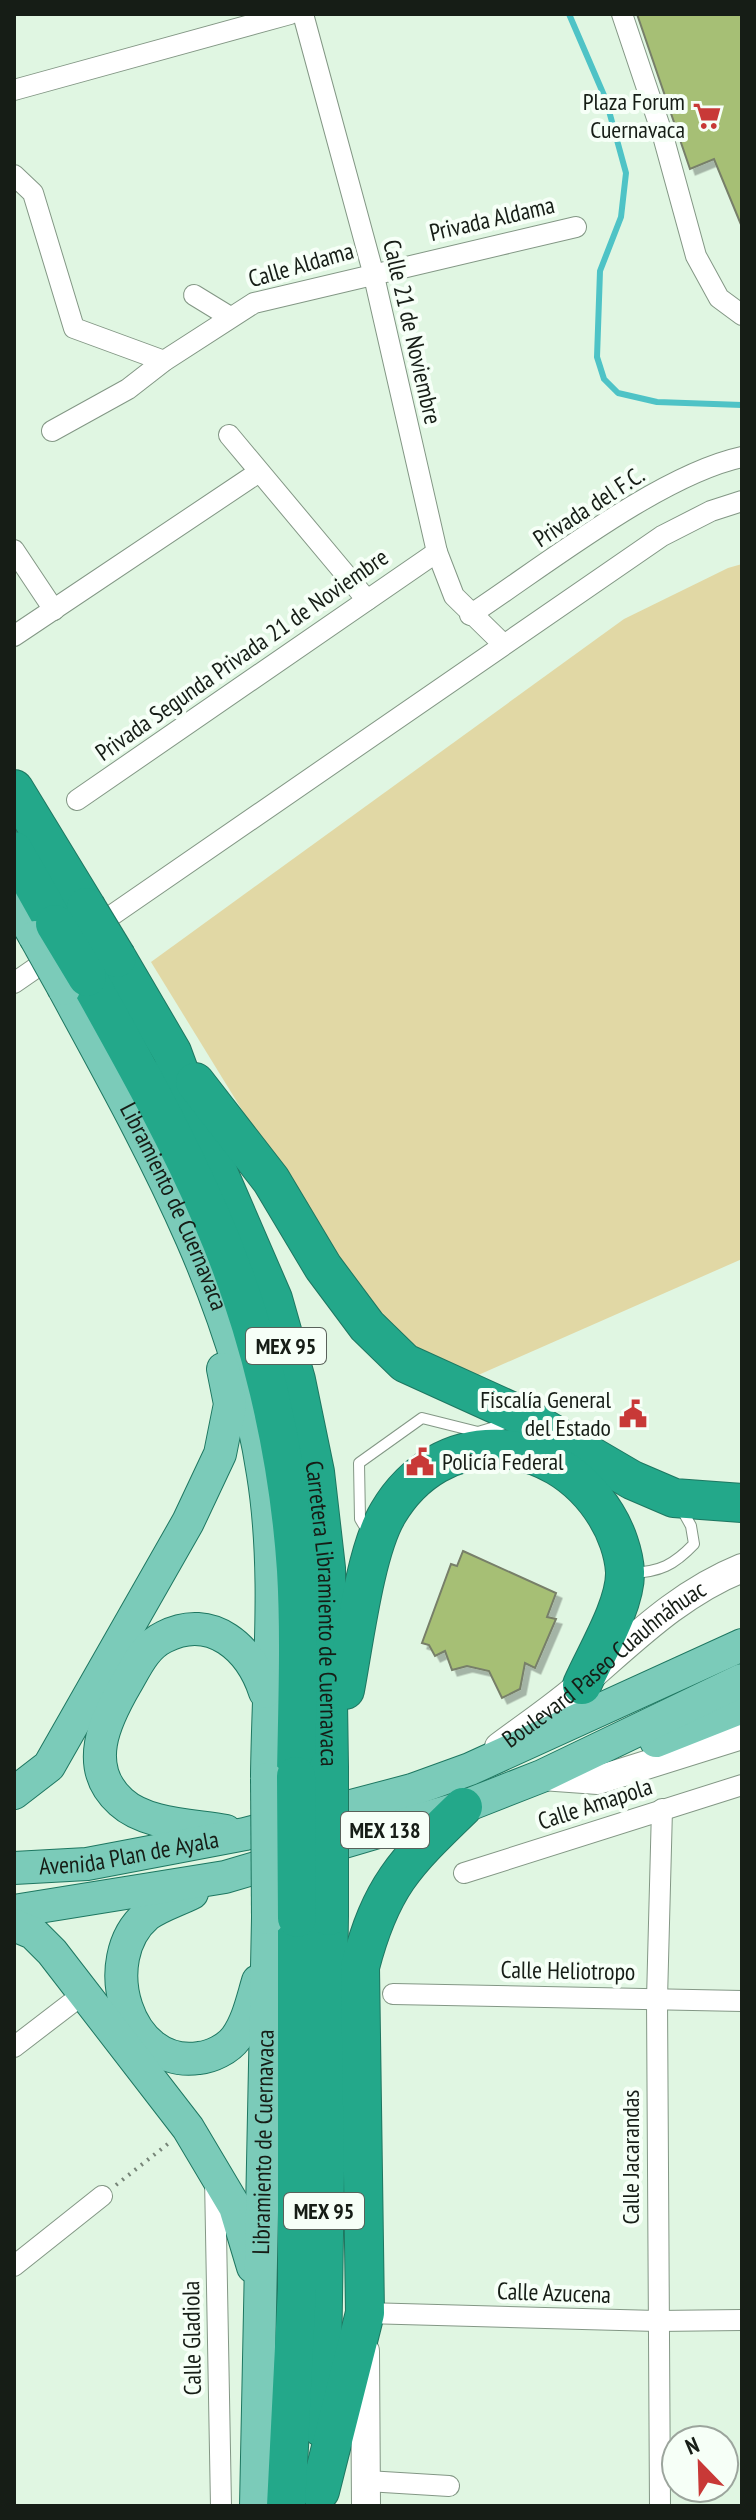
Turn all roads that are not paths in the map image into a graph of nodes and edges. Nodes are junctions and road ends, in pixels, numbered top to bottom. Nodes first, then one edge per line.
1 (290, 14) edge
2 (303, 14) edge
3 (622, 14) edge
4 (14, 90) edge
5 (14, 175) edge
6 (576, 227) dead end
7 (373, 272) junction
8 (194, 295) dead end
9 (742, 315) edge
10 (230, 317) junction
11 (164, 361) junction
12 (52, 431) dead end
13 (229, 435) dead end
14 (742, 457) edge
15 (259, 472) junction
16 (742, 501) edge
17 (14, 550) edge
18 (437, 552) junction
19 (367, 600) junction
20 (54, 610) junction
21 (470, 615) junction
22 (14, 636) edge
23 (503, 644) junction
24 (14, 764) edge
25 (14, 789) edge
26 (77, 800) dead end
27 (14, 851) edge
28 (14, 900) edge
29 (59, 923) junction
30 (89, 975) junction
31 (14, 983) edge
32 (172, 1052) junction
33 (189, 1230) junction
34 (526, 1418) junction
35 (674, 1498) junction
36 (742, 1503) edge
37 (375, 1545) junction
38 (742, 1568) edge
39 (625, 1573) junction
40 (742, 1645) edge
41 (742, 1680) edge
42 (582, 1685) junction
43 (268, 1701) junction
44 (742, 1707) edge
45 (693, 1716) junction
46 (742, 1735) edge
47 (470, 1769) junction
48 (291, 1774) junction
49 (542, 1776) junction
50 (742, 1785) edge
51 (14, 1793) edge
52 (463, 1807) junction
53 (662, 1809) junction
54 (245, 1834) junction
55 (14, 1868) edge
56 (464, 1873) dead end
57 (225, 1877) junction
58 (14, 1911) edge
59 (291, 1923) junction
60 (14, 1925) edge
61 (393, 1994) dead end
62 (657, 1999) junction
63 (74, 2001) dead end
64 (742, 2001) edge
65 (14, 2047) edge
66 (215, 2170) junction
67 (102, 2196) road end
68 (14, 2266) edge
69 (262, 2293) junction
70 (365, 2313) junction
71 (742, 2320) edge
72 (657, 2321) junction
73 (449, 2486) dead end
74 (366, 2494) edge
75 (309, 2501) edge
76 (221, 2506) edge
77 (256, 2506) edge
78 (660, 2506) edge

1 - 4 street
2 - 7 street, Calle 21 de Noviembre
3 - 9 street
5 - 11 street
6 - 7 street, Privada Aldama
7 - 10 street, Calle Aldama
7 - 18 street, Calle 21 de Noviembre
8 - 10 street
10 - 11 street, Calle Aldama
11 - 12 street
13 - 15 street
14 - 21 street, Privada del F.C.
15 - 19 street
15 - 20 street
16 - 23 street
17 - 20 street
18 - 19 street, Privada Segunda Privada 21 de Noviembre
18 - 21 street, Calle 21 de Noviembre
19 - 26 street, Privada Segunda Privada 21 de Noviembre
20 - 22 street
21 - 23 street, Calle 21 de Noviembre
23 - 31 street
24 - 29 main road, MEX 95
25 - 29 highway, Carretera Libramiento de Cuernavaca / MEX 95
27 - 29 highway, Carretera Libramiento de Cuernavaca / MEX 95
28 - 29 main road, MEX 95
29 - 30 highway, Carretera Libramiento de Cuernavaca / MEX 95, bridge
30 - 32 highway, Carretera Libramiento de Cuernavaca / MEX 95
30 - 33 main road, Libramiento de Cuernavaca / MEX 95
30 - 48 highway, Carretera Libramiento de Cuernavaca / MEX 95
32 - 34 highway
32 - 48 highway, Carretera Libramiento de Cuernavaca / MEX 95
33 - 43 main road, Libramiento de Cuernavaca / MEX 95
33 - 51 main road
34 - 35 highway
34 - 37 lane
35 - 36 highway
35 - 39 lane
37 - 39 highway
37 - 48 highway
38 - 42 main road, Boulevard Paseo Cuauhnáhuac / MEX 138
39 - 42 highway
40 - 47 main road, Boulevard Paseo Cuauhnáhuac / MEX 138
41 - 45 main road, Boulevard Paseo Cuauhnáhuac / MEX 138
42 - 47 main road, Boulevard Paseo Cuauhnáhuac / MEX 138
43 - 48 main road, Libramiento de Cuernavaca / MEX 95
43 - 54 main road
44 - 45 main road
45 - 49 main road, Boulevard Paseo Cuauhnáhuac / MEX 138
46 - 49 main road, Boulevard Paseo Cuauhnáhuac / MEX 138
47 - 54 main road, Boulevard Paseo Cuauhnáhuac / MEX 138
48 - 59 highway, Carretera Libramiento de Cuernavaca / MEX 95, bridge
48 - 59 main road, Libramiento de Cuernavaca / MEX 95, bridge
49 - 52 main road, Boulevard Paseo Cuauhnáhuac / MEX 138
50 - 53 street, Calle Amapola
52 - 57 main road, Boulevard Paseo Cuauhnáhuac / MEX 138
52 - 70 highway
53 - 56 street, Calle Amapola
53 - 62 street, Calle Jacarandas
54 - 55 main road, Avenida Plan de Ayala / MEX 138
57 - 58 main road, Avenida Plan de Ayala / MEX 138
57 - 59 main road
59 - 69 main road, Libramiento de Cuernavaca / MEX 95
59 - 75 highway, Carretera Libramiento de Cuernavaca / MEX 95
60 - 66 main road
61 - 62 street, Calle Heliotropo
62 - 64 street, Calle Heliotropo
62 - 72 street, Calle Jacarandas
63 - 65 street
66 - 69 main road
66 - 76 street, Calle Gladiola
67 - 68 street
69 - 77 main road, Libramiento de Cuernavaca / MEX 95
70 - 72 street, Calle Azucena
70 - 74 main road
70 - 75 highway
71 - 72 street, Calle Azucena
72 - 78 street, Calle Jacarandas
73 - 74 street

